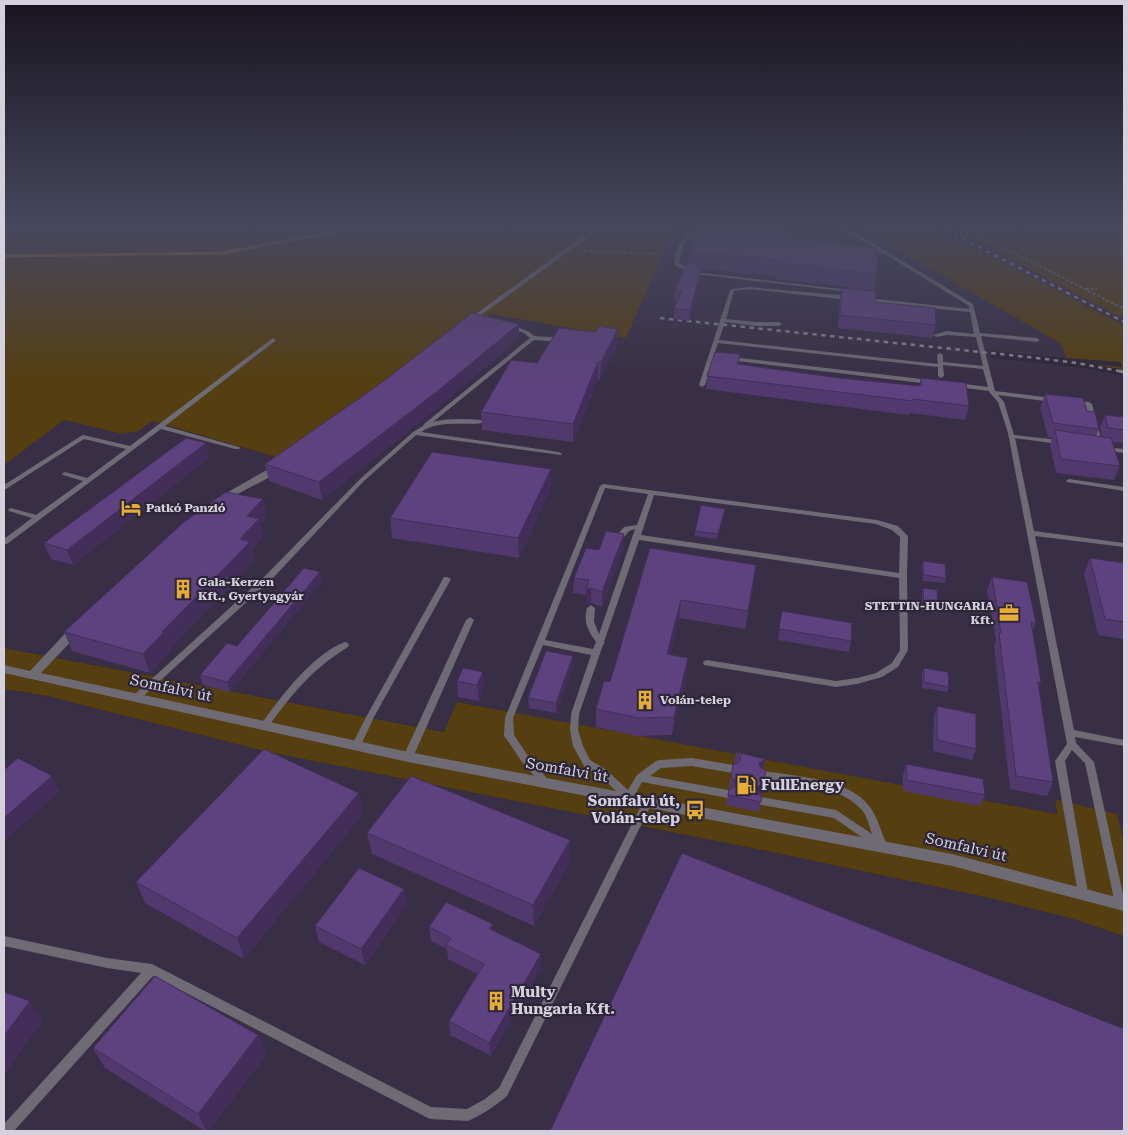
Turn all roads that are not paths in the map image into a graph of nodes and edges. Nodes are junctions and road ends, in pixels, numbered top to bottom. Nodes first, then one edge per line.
1 (529, 279) edge
2 (748, 279) edge
3 (930, 279) edge
4 (854, 291) edge
5 (972, 311) junction
6 (722, 320) junction
7 (778, 324) dead end
8 (504, 325) edge
9 (462, 326) edge
10 (936, 335) edge
11 (977, 335) junction
12 (533, 338) junction
13 (274, 340) dead end
14 (1037, 340) dead end
15 (566, 341) edge
16 (716, 341) junction
17 (940, 355) dead end
18 (711, 357) junction
19 (941, 364) junction
20 (986, 368) junction
21 (838, 371) junction
22 (942, 376) dead end
23 (838, 380) edge
24 (934, 382) edge
25 (953, 384) edge
26 (702, 385) dead end
27 (992, 391) junction
28 (1060, 401) edge
29 (1070, 402) edge
30 (480, 422) dead end
31 (160, 427) junction
32 (418, 432) junction
33 (1011, 436) junction
34 (1070, 444) edge
35 (1090, 447) edge
36 (131, 448) junction
37 (237, 448) dead end
38 (1100, 448) junction
39 (1124, 451) edge
40 (559, 454) dead end
41 (283, 463) edge
42 (66, 474) dead end
43 (87, 480) junction
44 (1069, 481) dead end
45 (4, 488) edge
46 (1124, 491) edge
47 (652, 492) junction
48 (215, 503) edge
49 (11, 510) dead end
50 (37, 517) junction
51 (641, 526) junction
52 (1030, 533) junction
53 (637, 538) junction
54 (4, 542) edge
55 (615, 544) edge
56 (1124, 545) edge
57 (903, 576) junction
58 (447, 578) dead end
59 (591, 608) dead end
60 (84, 620) edge
61 (470, 620) dead end
62 (541, 642) junction
63 (601, 643) junction
64 (345, 645) dead end
65 (597, 653) junction
66 (707, 662) dead end
67 (4, 669) edge
68 (32, 675) junction
69 (136, 698) junction
70 (265, 725) junction
71 (1070, 733) junction
72 (1124, 743) edge
73 (1072, 744) junction
74 (357, 745) junction
75 (408, 756) junction
76 (733, 769) edge
77 (764, 775) edge
78 (640, 778) junction
79 (545, 782) junction
80 (728, 794) edge
81 (629, 797) junction
82 (760, 800) edge
83 (648, 801) junction
84 (882, 845) junction
85 (1083, 893) junction
86 (1122, 905) edge
87 (4, 941) edge
88 (152, 969) junction
89 (6, 1131) edge

1 - 9 street
2 - 4 lane
3 - 5 lane
5 - 6 lane
5 - 11 lane
6 - 7 lane
6 - 16 lane
8 - 12 lane
10 - 11 lane
11 - 14 lane
11 - 20 lane
12 - 15 lane
12 - 32 lane
13 - 31 lane
16 - 18 lane
16 - 19 lane
17 - 19 lane
18 - 21 lane
18 - 26 lane
19 - 20 lane
19 - 22 lane
20 - 27 lane
21 - 23 lane
21 - 24 lane
25 - 27 lane
27 - 28 lane
27 - 33 lane
29 - 38 lane
30 - 32 lane
31 - 36 lane
31 - 37 lane
32 - 40 lane
32 - 69 lane
33 - 34 lane
33 - 52 lane
35 - 38 lane
36 - 43 lane
36 - 45 lane
38 - 39 lane
41 - 48 street
42 - 43 lane
43 - 50 lane
44 - 46 lane
47 - 51 lane
47 - 57 lane
47 - 62 lane
49 - 50 lane
50 - 54 lane
51 - 53 lane
51 - 55 lane
52 - 56 lane
52 - 71 lane
53 - 57 lane
53 - 63 lane
57 - 66 lane
58 - 74 lane
59 - 63 lane
60 - 68 street
61 - 75 lane
62 - 65 lane
62 - 79 lane
63 - 65 lane
64 - 70 lane
65 - 81 lane
67 - 68 street, Somfalvi út
68 - 69 street, Somfalvi út
69 - 70 street, Somfalvi út
70 - 74 street, Somfalvi út
71 - 72 lane
71 - 73 lane
73 - 85 lane
73 - 86 lane
74 - 75 street, Somfalvi út
75 - 79 street, Somfalvi út
76 - 78 lane
77 - 84 lane
78 - 80 lane
78 - 81 lane
79 - 81 street, Somfalvi út
81 - 83 street, Somfalvi út
82 - 84 lane
83 - 84 street, Somfalvi út
83 - 88 lane
84 - 85 street, Somfalvi út
85 - 86 street, Somfalvi út
87 - 88 lane
88 - 89 lane

